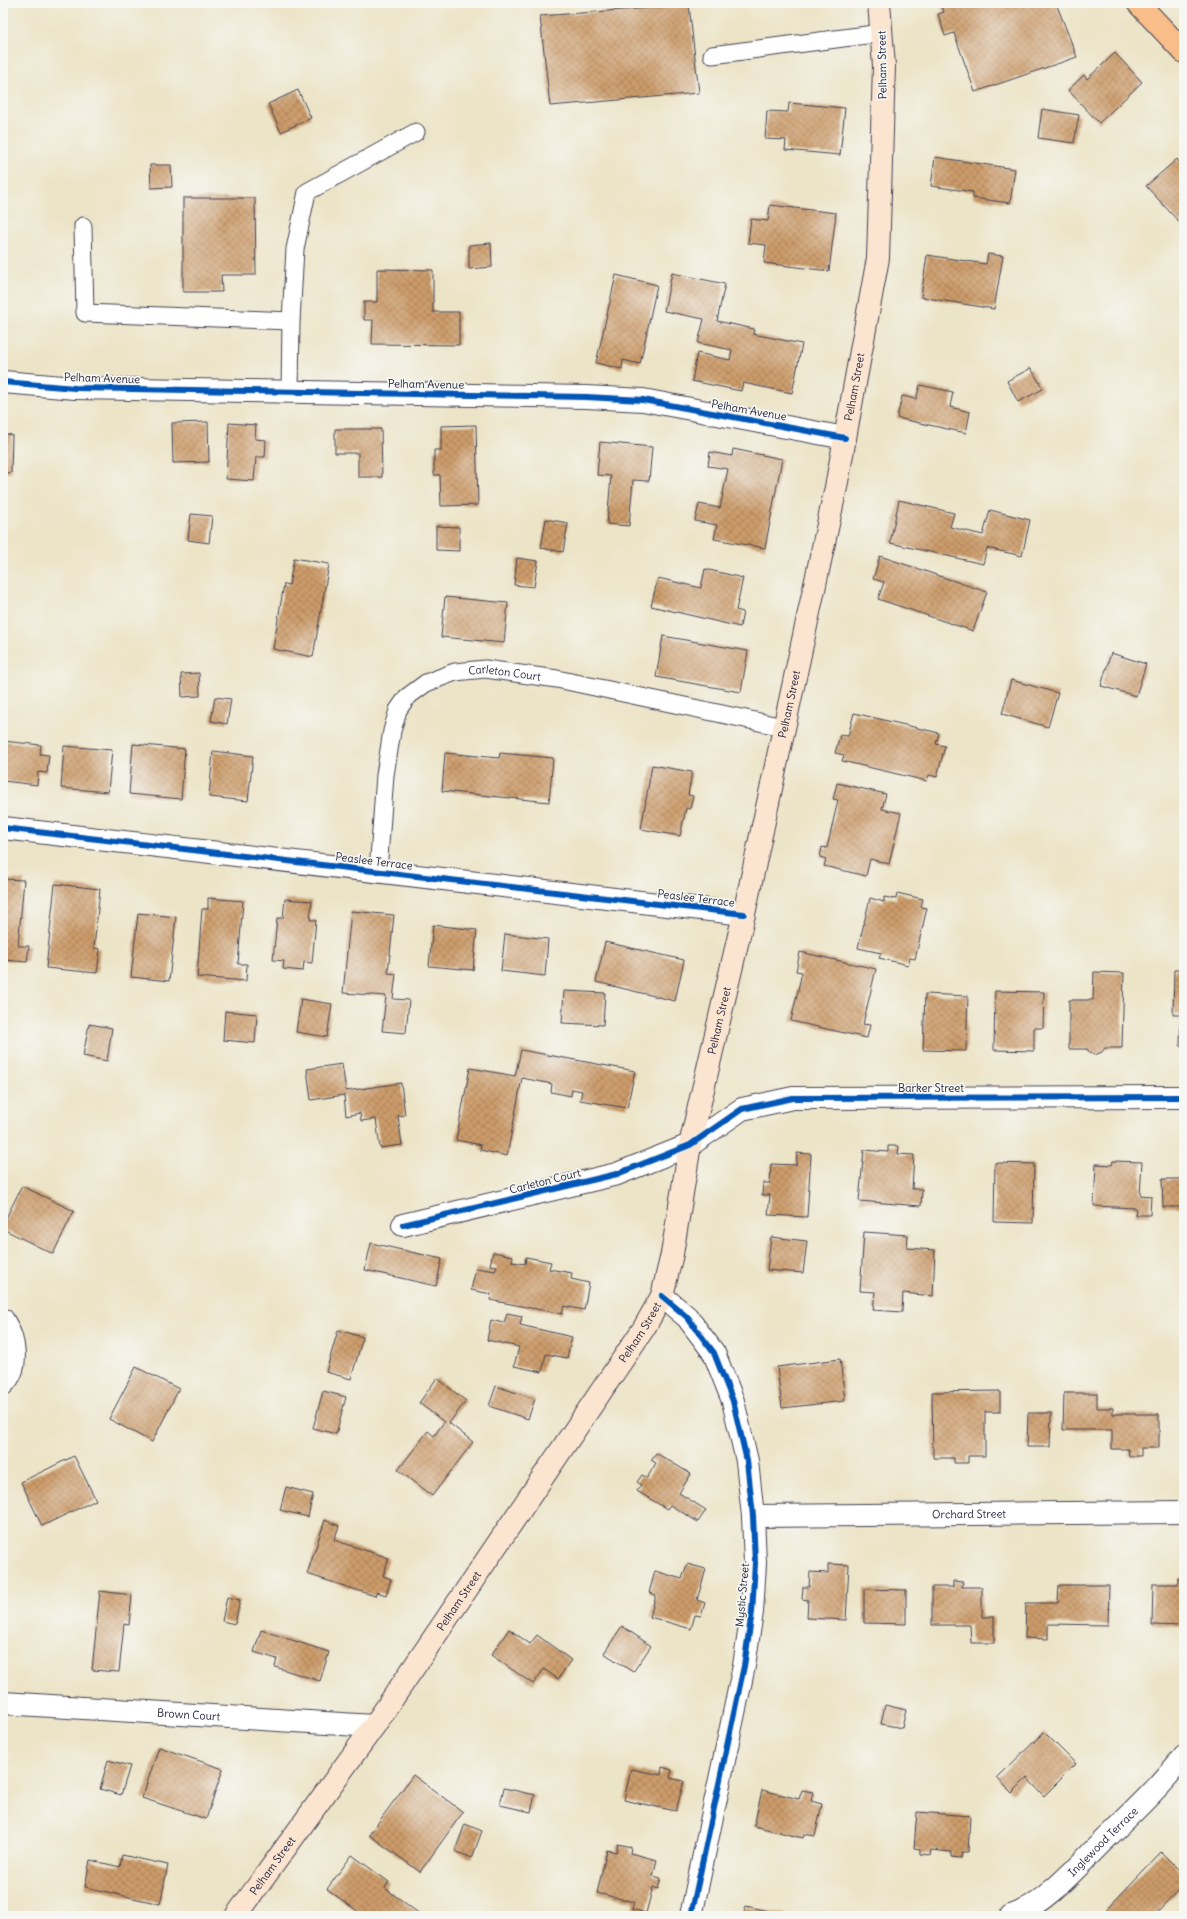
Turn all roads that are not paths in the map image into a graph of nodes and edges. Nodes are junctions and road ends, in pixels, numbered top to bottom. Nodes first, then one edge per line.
1 (879, 3) edge
2 (1138, 3) edge
3 (882, 33) junction
4 (1184, 52) edge
5 (712, 55) dead end
6 (416, 132) dead end
7 (83, 226) dead end
8 (291, 321) junction
9 (3, 382) edge
10 (290, 392) junction
11 (845, 438) junction
12 (784, 727) junction
13 (3, 828) edge
14 (378, 872) junction
15 (744, 914) junction
16 (1184, 1097) edge
17 (690, 1145) junction
18 (403, 1225) dead end
19 (662, 1296) junction
20 (3, 1320) edge
21 (3, 1384) edge
22 (1184, 1512) edge
23 (754, 1516) junction
24 (3, 1703) edge
25 (374, 1726) junction
26 (1184, 1756) edge
27 (236, 1916) edge
28 (691, 1916) edge
29 (1011, 1916) edge

1 - 3 main road, Pelham Street
2 - 4 main road
3 - 5 lane
3 - 11 main road, Pelham Street
6 - 8 lane
7 - 8 lane
8 - 10 lane
9 - 10 street, Pelham Avenue
10 - 11 street, Pelham Avenue
11 - 12 main road, Pelham Street
12 - 14 lane, Carleton Court
12 - 15 main road, Pelham Street
13 - 14 street, Peaslee Terrace
14 - 15 street, Peaslee Terrace
15 - 17 main road, Pelham Street
16 - 17 street, Barker Street
17 - 18 street, Carleton Court
17 - 19 main road, Pelham Street
19 - 23 street, Mystic Street
19 - 25 main road, Pelham Street
20 - 21 street
22 - 23 street, Orchard Street
23 - 28 street, Mystic Street
24 - 25 street, Brown Court
25 - 27 main road, Pelham Street
26 - 29 street, Inglewood Terrace

